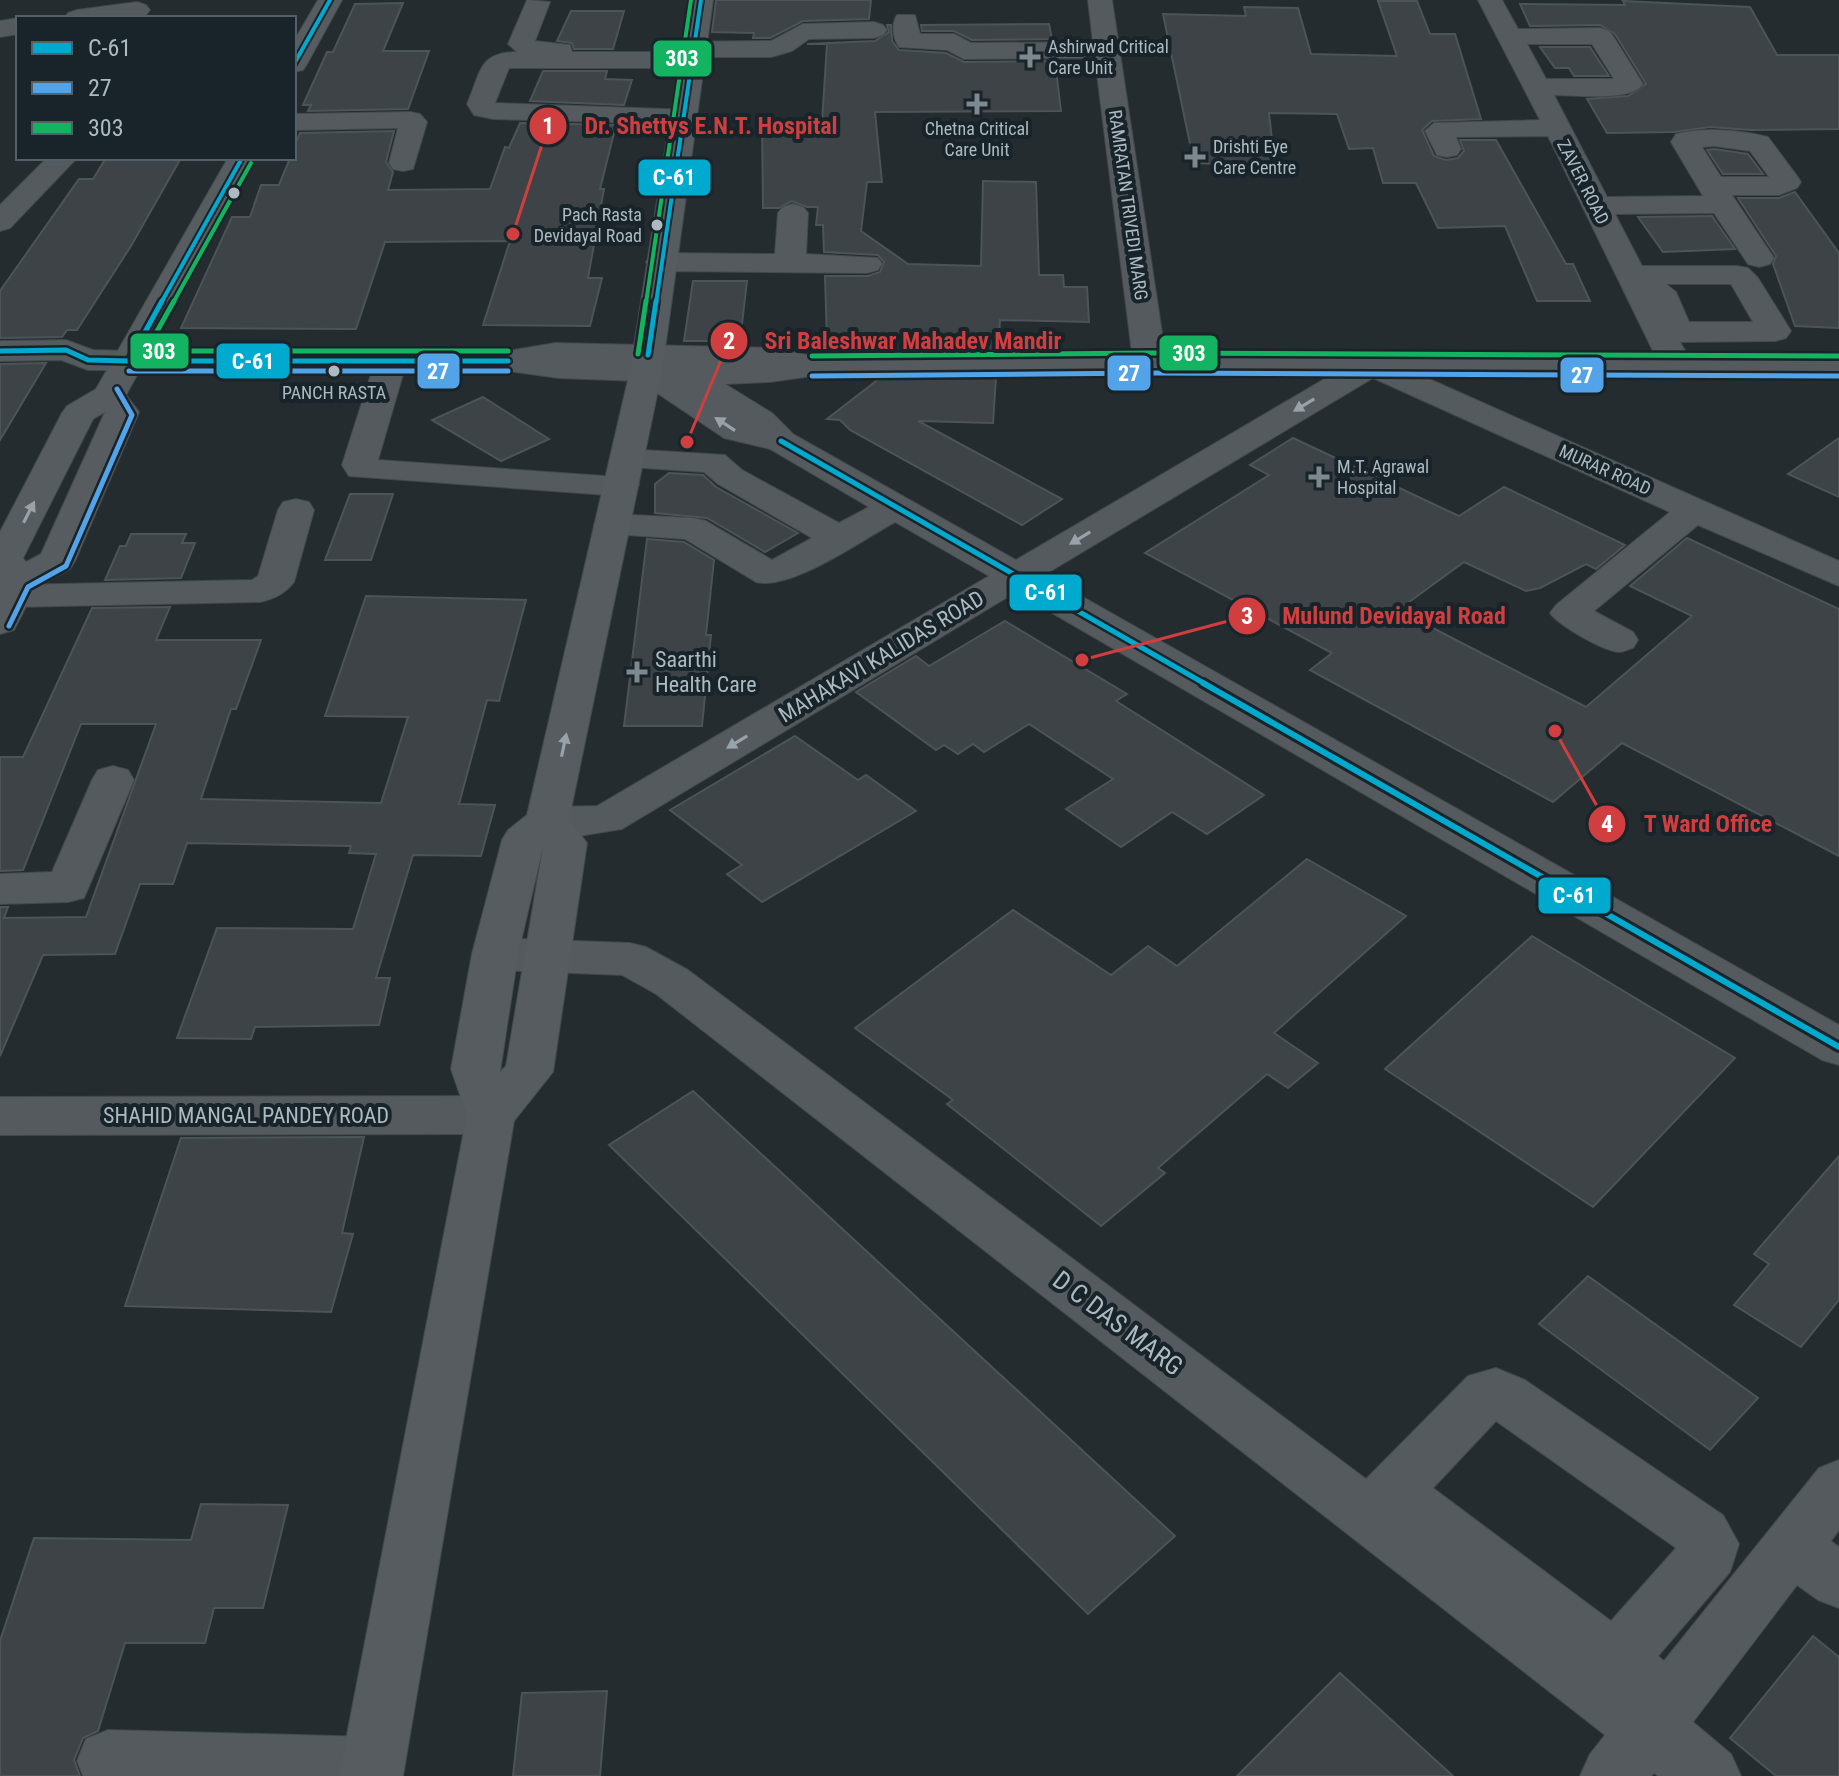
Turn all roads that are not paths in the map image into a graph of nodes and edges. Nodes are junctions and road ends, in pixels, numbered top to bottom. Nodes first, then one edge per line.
1 (330, 0) edge
2 (701, 0) edge
3 (1100, 0) edge
4 (1490, 0) edge
5 (538, 2) edge
6 (137, 9) edge
7 (90, 16) edge
8 (906, 20) dead end
9 (874, 30) dead end
10 (1509, 37) junction
11 (1107, 50) junction
12 (692, 55) junction
13 (296, 60) edge
14 (1537, 87) junction
15 (682, 116) junction
16 (355, 121) junction
17 (296, 122) edge
18 (1555, 128) junction
19 (346, 149) dead end
20 (1447, 149) dead end
21 (61, 160) edge
22 (241, 160) edge
23 (403, 163) dead end
24 (1595, 206) junction
25 (793, 213) dead end
26 (0, 222) edge
27 (1759, 258) dead end
28 (661, 262) junction
29 (790, 263) junction
30 (867, 264) dead end
31 (1641, 275) junction
32 (1656, 306) junction
33 (0, 351) edge
34 (88, 360) junction
35 (129, 361) junction
36 (391, 361) junction
37 (647, 363) junction
38 (1150, 363) junction
39 (1371, 365) junction
40 (1676, 365) junction
41 (812, 366) junction
42 (1839, 366) edge
43 (0, 372) edge
44 (684, 373) junction
45 (778, 374) junction
46 (770, 430) junction
47 (624, 472) junction
48 (897, 506) junction
49 (296, 510) dead end
50 (1695, 510) junction
51 (612, 525) junction
52 (839, 538) junction
53 (1018, 574) junction
54 (1839, 575) edge
55 (11, 599) edge
56 (1619, 640) dead end
57 (113, 780) dead end
58 (547, 821) junction
59 (0, 889) edge
60 (495, 954) junction
61 (548, 955) junction
62 (1839, 1047) edge
63 (491, 1115) junction
64 (0, 1116) edge
65 (1839, 1486) edge
66 (1382, 1503) junction
67 (1791, 1547) junction
68 (1839, 1581) edge
69 (1680, 1587) junction
70 (1510, 1601) junction
71 (1730, 1625) junction
72 (1615, 1661) junction
73 (1660, 1716) junction
74 (108, 1761) dead end
75 (372, 1772) edge
76 (1612, 1776) edge
77 (1709, 1776) edge

1 - 13 main road
2 - 12 main road
3 - 11 street, RAMRATAN TRIVEDI MARG
4 - 10 street, ZAVER ROAD
5 - 12 street
6 - 7 street
8 - 11 street
9 - 12 street
10 - 14 street, ZAVER ROAD
10 - 14 street
11 - 38 street, RAMRATAN TRIVEDI MARG
12 - 15 main road
12 - 15 street
14 - 18 street, ZAVER ROAD
15 - 28 main road
16 - 17 street
16 - 19 street
16 - 23 street
18 - 20 street
18 - 24 street, ZAVER ROAD
21 - 26 street
22 - 35 main road
24 - 27 street
24 - 31 street, ZAVER ROAD
25 - 29 street
28 - 29 street
28 - 37 main road
29 - 30 street
31 - 32 street, ZAVER ROAD
31 - 32 street
32 - 40 street
33 - 34 street
34 - 35 street
34 - 43 street
35 - 36 street
35 - 55 main road
36 - 37 street
36 - 47 street
37 - 41 street
37 - 44 street
46 -> 37 street
37 - 47 main road
38 - 39 street
38 - 41 street
39 - 40 street
39 - 50 street, MURAR ROAD
39 -> 53 street, MAHAKAVI KALIDAS ROAD
40 - 42 street
41 - 45 street
44 - 45 street
44 - 46 street
45 - 46 street
46 - 48 street
47 - 51 main road
47 - 52 street
48 - 52 street
48 - 53 street
49 - 55 street
50 - 54 street, MURAR ROAD
50 - 56 street
51 - 52 street
58 -> 51 main road
53 -> 58 street, MAHAKAVI KALIDAS ROAD
53 - 62 street
57 - 59 street
58 - 60 main road
58 - 61 main road
60 - 61 street, D C DAS MARG
60 - 63 main road
61 - 63 main road
61 - 66 street, D C DAS MARG
63 - 64 street, SHAHID MANGAL PANDEY ROAD
63 - 75 main road
65 - 67 street
66 - 69 street
66 - 70 street, D C DAS MARG
67 - 68 street
67 - 71 street
69 - 71 street
69 - 72 street
70 - 72 street
70 - 73 street
71 - 73 street
72 - 73 street
73 - 76 street
73 - 77 street
74 - 75 street

